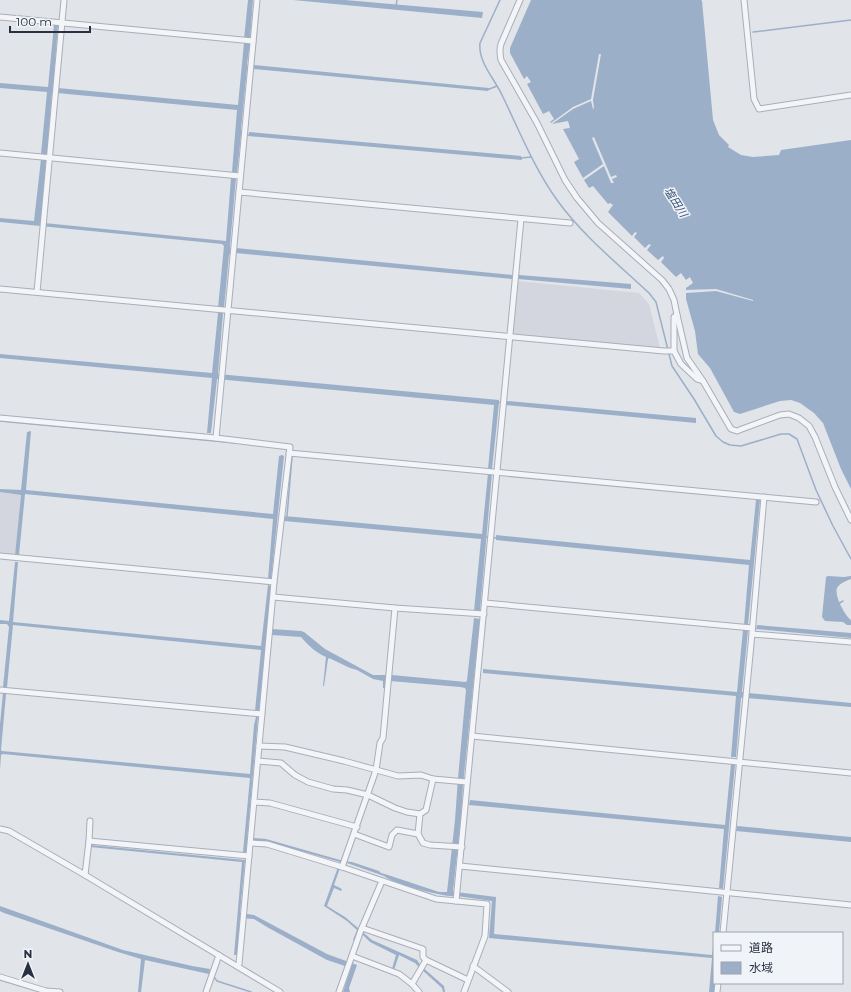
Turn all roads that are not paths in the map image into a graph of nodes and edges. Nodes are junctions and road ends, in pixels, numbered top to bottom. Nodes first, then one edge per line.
1 (64, 0) edge
2 (257, 0) edge
3 (520, 0) edge
4 (744, 0) edge
5 (0, 17) edge
6 (58, 23) junction
7 (249, 41) junction
8 (851, 95) edge
9 (0, 153) edge
10 (46, 157) junction
11 (236, 175) junction
12 (239, 192) junction
13 (522, 219) junction
14 (570, 223) dead end
15 (0, 289) edge
16 (38, 292) junction
17 (223, 310) junction
18 (677, 315) junction
19 (510, 336) junction
20 (673, 351) junction
21 (703, 381) junction
22 (0, 418) edge
23 (216, 438) junction
24 (289, 453) junction
25 (492, 472) junction
26 (764, 497) junction
27 (816, 502) dead end
28 (851, 520) edge
29 (0, 556) edge
30 (274, 582) junction
31 (273, 597) junction
32 (484, 603) junction
33 (395, 608) junction
34 (479, 614) junction
35 (750, 626) junction
36 (752, 634) junction
37 (851, 642) edge
38 (0, 690) edge
39 (262, 714) junction
40 (472, 736) junction
41 (259, 746) junction
42 (258, 762) junction
43 (740, 762) junction
44 (376, 770) junction
45 (851, 773) edge
46 (433, 779) junction
47 (466, 782) junction
48 (368, 795) junction
49 (254, 802) junction
50 (420, 814) junction
51 (90, 821) dead end
52 (357, 828) junction
53 (0, 829) edge
54 (354, 834) junction
55 (418, 834) junction
56 (89, 841) junction
57 (250, 843) junction
58 (462, 847) junction
59 (249, 856) junction
60 (344, 864) junction
61 (460, 866) junction
62 (85, 875) junction
63 (382, 881) junction
64 (727, 893) junction
65 (456, 899) junction
66 (851, 905) edge
67 (361, 930) junction
68 (723, 932) edge
69 (219, 955) junction
70 (351, 959) junction
71 (423, 965) junction
72 (238, 966) junction
73 (473, 966) junction
74 (0, 977) edge
75 (468, 980) junction
76 (412, 984) junction
77 (46, 991) edge
78 (60, 992) edge
79 (206, 992) edge
80 (280, 992) edge
81 (340, 992) edge
82 (419, 992) edge
83 (464, 992) edge
84 (508, 992) edge

1 - 6 street
2 - 7 street
3 - 18 street
4 - 8 street
5 - 6 street
6 - 7 street
6 - 10 street
7 - 11 street
9 - 10 street
10 - 11 street
10 - 16 street
11 - 12 street
12 - 13 street
12 - 17 street
13 - 14 street
13 - 19 street
15 - 16 street
16 - 17 street
17 - 19 street
17 - 23 street
18 - 20 street
18 - 21 street
19 - 20 street
19 - 25 street
20 - 21 street
21 - 28 street
22 - 23 street
23 - 24 street
24 - 25 street
24 - 30 street
25 - 26 street
25 - 32 street
26 - 27 street
26 - 35 street
29 - 30 street
30 - 31 street
31 - 33 street
31 - 39 street
32 - 34 street
32 - 35 street
33 - 34 street
33 - 44 street
34 - 40 street
35 - 36 street
36 - 37 street
36 - 43 street
38 - 39 street
39 - 41 street
40 - 43 street
40 - 47 street
41 - 42 street
41 - 44 street
42 - 48 street
42 - 49 street
43 - 45 street
43 - 64 street
44 - 46 street
44 - 48 street
46 - 47 street
46 - 50 street
47 - 58 street
48 - 50 street
48 - 52 street
49 - 52 street
49 - 57 street
50 - 55 street
51 - 56 street
52 - 54 street
53 - 62 street
54 - 55 street
54 - 60 street
55 - 58 street
56 - 59 street
56 - 62 street
57 - 59 street
57 - 60 street
58 - 61 street
59 - 72 street
60 - 63 street
61 - 64 street
61 - 65 street
62 - 69 street
63 - 65 street
63 - 67 street
64 - 66 street
64 - 68 street
65 - 73 street
67 - 70 street
67 - 71 street
69 - 72 street
69 - 79 street
70 - 76 street
70 - 81 street
71 - 75 street
71 - 76 street
72 - 80 street
73 - 75 street
73 - 84 street
74 - 77 street
75 - 83 street
76 - 82 street
77 - 78 street

